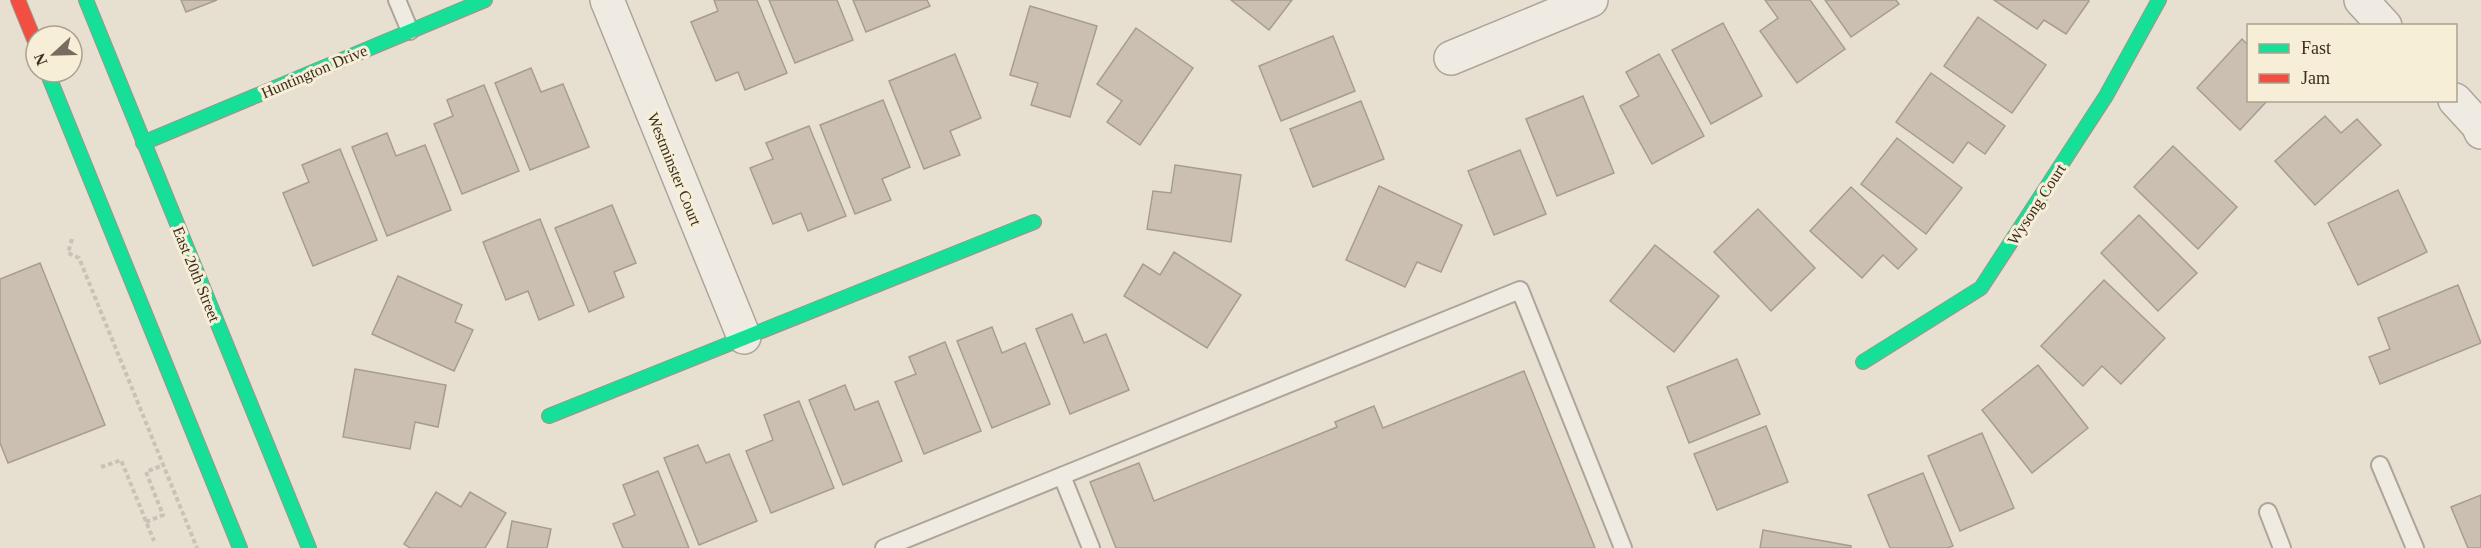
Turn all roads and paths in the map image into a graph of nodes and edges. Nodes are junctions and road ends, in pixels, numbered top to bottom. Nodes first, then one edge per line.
1 (18, 0) edge
2 (86, 0) edge
3 (397, 0) edge
4 (486, 0) edge
5 (607, 0) edge
6 (1591, 0) edge
7 (2159, 0) edge
8 (2361, 0) edge
9 (28, 24) edge
10 (2383, 24) edge
11 (410, 31) junction
12 (1450, 58) dead end
13 (52, 84) edge
14 (2457, 102) edge
15 (2480, 127) edge
16 (143, 142) junction
17 (1034, 222) dead end
18 (72, 239) dead end
19 (744, 337) junction
20 (1863, 362) dead end
21 (549, 416) dead end
22 (162, 465) junction
23 (2380, 465) dead end
24 (101, 467) dead end
25 (1062, 476) junction
26 (2268, 512) dead end
27 (146, 522) junction
28 (154, 541) dead end
29 (197, 548) edge
30 (240, 548) edge
31 (309, 548) edge
32 (884, 548) edge
33 (1090, 548) edge
34 (1623, 548) edge
35 (2282, 548) edge
36 (2415, 548) edge

1 - 9 street
2 - 16 street, East 20th Street
3 - 11 lane
4 - 11 street, Huntington Drive
5 - 19 street, Westminster Court
6 - 12 street
7 - 20 street, Wysong Court
8 - 10 street
11 - 16 street, Huntington Drive
13 - 30 street
14 - 15 street
16 - 31 street, East 20th Street
17 - 19 street
18 - 22 path
19 - 21 street
22 - 27 path
22 - 29 path
23 - 36 lane
24 - 27 path
25 - 32 lane
25 - 33 lane
25 - 34 lane
26 - 35 lane
27 - 28 path

